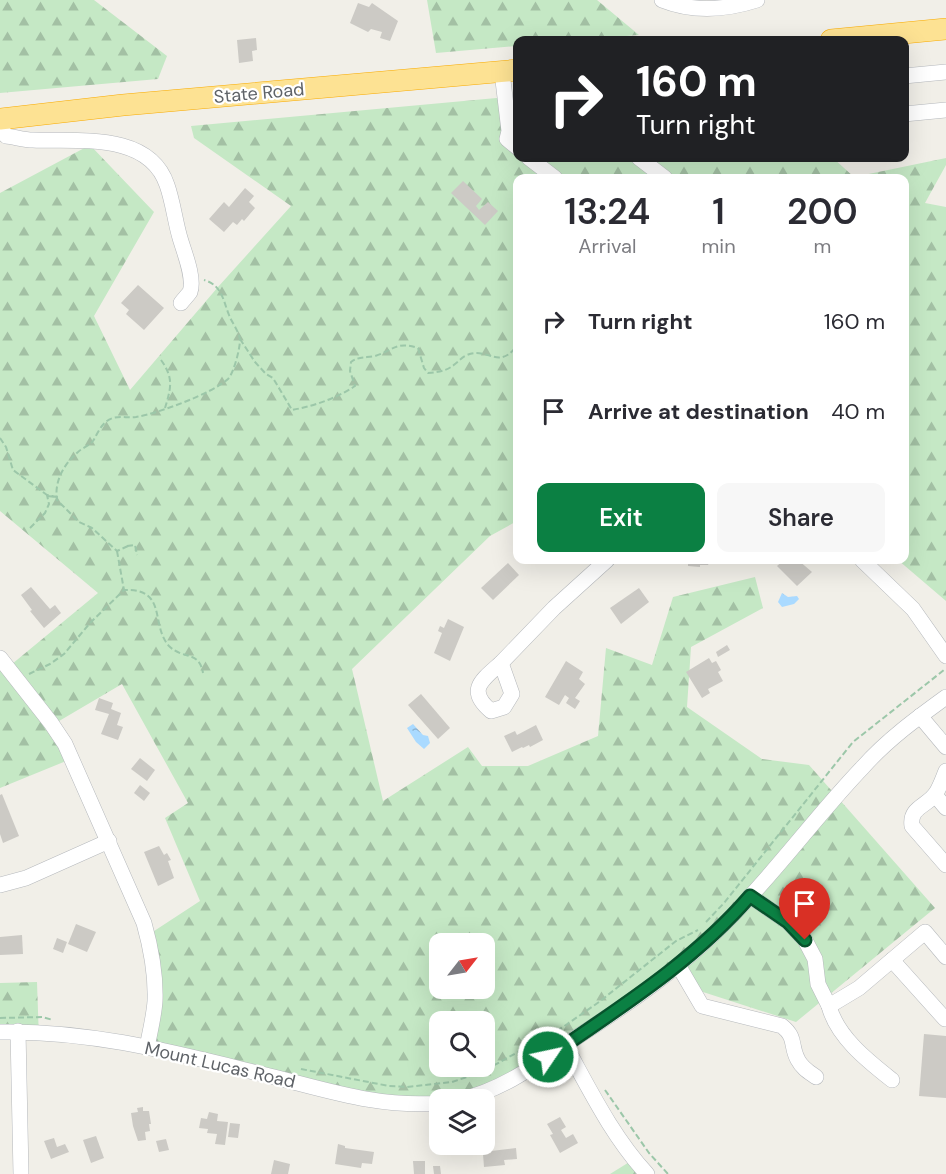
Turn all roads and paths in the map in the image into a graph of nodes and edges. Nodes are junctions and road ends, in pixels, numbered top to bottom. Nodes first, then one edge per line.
1 (662, 0) edge
2 (757, 0) edge
3 (946, 28) edge
4 (869, 36) edge
5 (510, 71) edge
6 (946, 72) edge
7 (909, 76) edge
8 (946, 110) edge
9 (909, 114) edge
10 (0, 119) edge
11 (0, 125) edge
12 (513, 144) edge
13 (537, 162) edge
14 (644, 162) edge
15 (550, 174) edge
16 (660, 174) edge
17 (190, 269) junction
18 (181, 303) dead end
19 (240, 339) junction
20 (513, 350) edge
21 (161, 360) dead end
22 (165, 408) junction
23 (0, 438) edge
24 (47, 496) junction
25 (57, 497) junction
26 (30, 528) dead end
27 (117, 551) junction
28 (138, 555) dead end
29 (603, 564) edge
30 (866, 564) edge
31 (124, 590) junction
32 (946, 656) edge
33 (0, 658) edge
34 (501, 663) dead end
35 (946, 668) edge
36 (203, 673) dead end
37 (27, 675) dead end
38 (946, 697) edge
39 (920, 716) junction
40 (946, 747) edge
41 (946, 771) edge
42 (936, 795) junction
43 (946, 808) edge
44 (109, 841) junction
45 (946, 865) edge
46 (0, 885) edge
47 (750, 896) junction
48 (946, 957) edge
49 (892, 960) junction
50 (678, 966) junction
51 (829, 1006) junction
52 (946, 1018) edge
53 (18, 1031) junction
54 (0, 1032) edge
55 (565, 1045) junction
56 (147, 1047) junction
57 (299, 1069) dead end
58 (816, 1077) dead end
59 (892, 1080) dead end
60 (600, 1084) dead end
61 (493, 1089) edge
62 (429, 1104) edge
63 (21, 1174) edge
64 (647, 1174) edge
65 (668, 1174) edge

1 - 2 street
3 - 4 highway
5 - 10 highway, State Road
5 - 12 street
6 - 7 street
8 - 9 street
11 - 17 street
13 - 15 street
14 - 16 street
17 - 18 street
17 - 19 path
19 - 20 path
19 - 22 path
21 - 22 path
22 - 25 path
23 - 24 path
24 - 25 path
24 - 26 path
25 - 27 path
27 - 28 path
27 - 31 path
29 - 34 street
30 - 32 street
31 - 36 path
31 - 37 path
33 - 44 street
35 - 57 path
38 - 39 street
39 - 40 street
39 - 47 street
41 - 42 street
42 - 43 street
42 - 45 street
44 - 46 street
44 - 56 street
47 - 50 street
47 - 51 street
48 - 49 street
49 - 51 street
49 - 52 street
50 - 55 street
50 - 58 street
51 - 59 street
53 - 54 street, Mount Lucas Road
53 - 56 street, Mount Lucas Road
53 - 63 street
55 - 61 street
55 - 64 street
56 - 62 street, Mount Lucas Road
60 - 65 path

